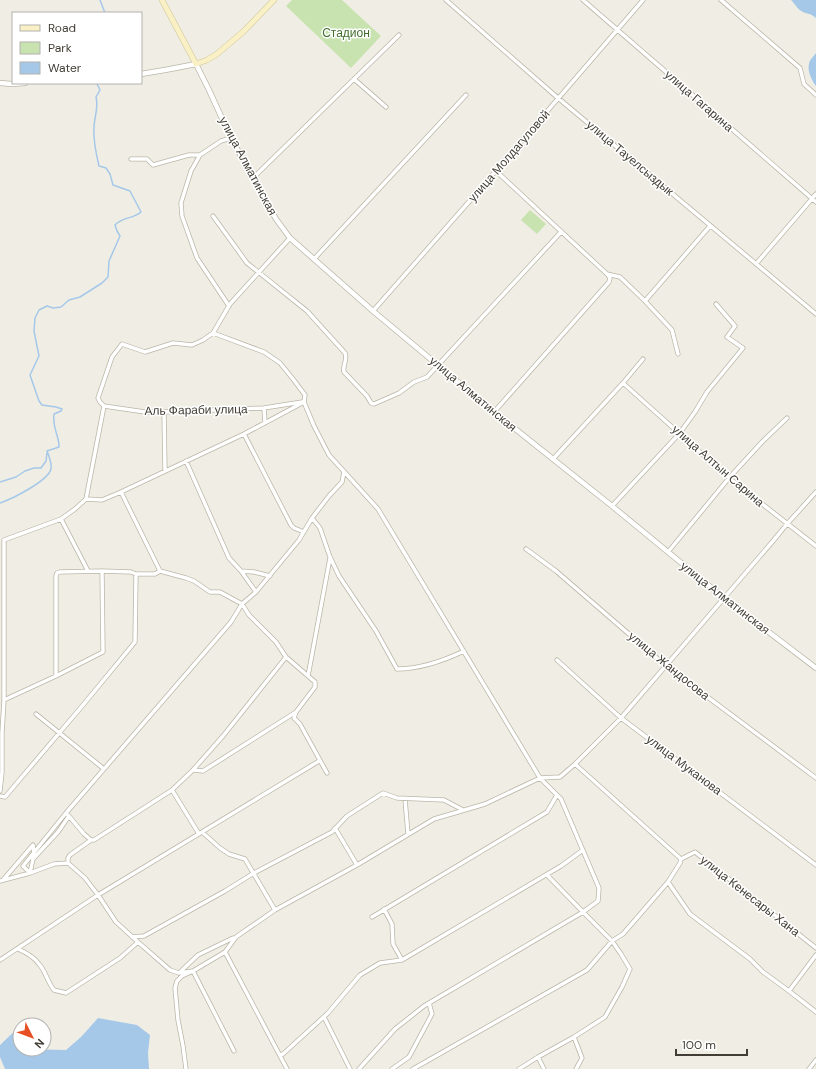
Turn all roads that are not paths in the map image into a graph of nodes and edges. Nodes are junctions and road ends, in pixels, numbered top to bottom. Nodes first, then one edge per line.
1 (162, 0) edge
2 (274, 0) edge
3 (446, 0) edge
4 (583, 0) edge
5 (643, 0) edge
6 (721, 0) edge
7 (617, 30) junction
8 (399, 35) dead end
9 (196, 64) junction
10 (142, 74) edge
11 (354, 79) junction
12 (0, 83) edge
13 (12, 84) edge
14 (816, 95) edge
15 (466, 96) dead end
16 (558, 98) junction
17 (386, 107) dead end
18 (231, 138) junction
19 (200, 154) junction
20 (131, 159) dead end
21 (496, 171) junction
22 (253, 178) junction
23 (816, 194) edge
24 (812, 198) junction
25 (816, 202) edge
26 (213, 216) dead end
27 (710, 226) junction
28 (561, 232) junction
29 (290, 238) junction
30 (314, 259) junction
31 (756, 264) junction
32 (258, 273) junction
33 (607, 274) junction
34 (645, 301) junction
35 (716, 304) dead end
36 (229, 306) junction
37 (373, 311) junction
38 (816, 314) edge
39 (213, 333) junction
40 (678, 354) dead end
41 (643, 359) dead end
42 (438, 365) junction
43 (623, 382) junction
44 (304, 402) junction
45 (104, 406) junction
46 (264, 408) junction
47 (164, 412) junction
48 (494, 412) junction
49 (786, 418) dead end
50 (265, 423) junction
51 (244, 434) junction
52 (680, 434) junction
53 (553, 459) junction
54 (186, 461) junction
55 (165, 471) junction
56 (344, 472) junction
57 (729, 478) junction
58 (121, 492) junction
59 (816, 492) edge
60 (86, 499) junction
61 (612, 506) junction
62 (312, 518) junction
63 (61, 519) junction
64 (787, 524) junction
65 (304, 532) junction
66 (816, 546) edge
67 (526, 549) dead end
68 (668, 552) junction
69 (330, 557) junction
70 (88, 571) junction
71 (102, 571) junction
72 (160, 571) junction
73 (241, 571) junction
74 (136, 574) junction
75 (270, 576) junction
76 (256, 592) junction
77 (724, 598) junction
78 (242, 604) junction
79 (464, 651) junction
80 (286, 657) junction
81 (557, 660) dead end
82 (666, 666) junction
83 (816, 668) edge
84 (56, 676) junction
85 (308, 676) junction
86 (4, 700) junction
87 (296, 712) junction
88 (36, 714) dead end
89 (621, 718) junction
90 (60, 734) junction
91 (320, 761) junction
92 (575, 764) junction
93 (104, 769) junction
94 (193, 770) junction
95 (327, 773) dead end
96 (540, 778) junction
97 (816, 778) edge
98 (172, 790) junction
99 (0, 791) edge
100 (557, 795) junction
101 (0, 796) edge
102 (405, 799) junction
103 (462, 810) junction
104 (68, 814) junction
105 (336, 828) junction
106 (200, 833) junction
107 (408, 834) junction
108 (91, 840) junction
109 (582, 850) junction
110 (34, 853) junction
111 (33, 859) junction
112 (681, 859) junction
113 (68, 863) junction
114 (358, 865) junction
115 (816, 865) edge
116 (30, 873) junction
117 (254, 873) junction
118 (547, 875) junction
119 (1, 881) edge
120 (668, 882) junction
121 (98, 895) junction
122 (384, 909) junction
123 (275, 910) junction
124 (582, 912) junction
125 (372, 917) dead end
126 (132, 936) junction
127 (236, 936) junction
128 (612, 941) junction
129 (138, 942) junction
130 (816, 948) edge
131 (18, 949) junction
132 (225, 952) junction
133 (816, 955) edge
134 (0, 960) edge
135 (402, 960) junction
136 (193, 971) junction
137 (179, 973) junction
138 (789, 991) junction
139 (429, 1003) junction
140 (816, 1012) edge
141 (324, 1017) junction
142 (574, 1037) junction
143 (234, 1051) dead end
144 (280, 1055) junction
145 (538, 1057) junction
146 (816, 1060) edge
147 (186, 1069) edge
148 (287, 1069) edge
149 (350, 1069) edge
150 (359, 1069) edge
151 (392, 1069) edge
152 (414, 1069) edge
153 (519, 1069) edge
154 (544, 1069) edge
155 (576, 1069) edge
156 (810, 1069) edge

1 - 9 main road
2 - 9 main road
3 - 16 street, улица Тауелсыздык
4 - 7 street, улица Гагарина
5 - 7 street, улица Молдагуловой
6 - 14 street
7 - 16 street, улица Молдагуловой
7 - 24 street, улица Гагарина
8 - 11 street
9 - 10 street
9 - 18 street, улица Алматинская
11 - 17 street
11 - 22 street
12 - 13 street
15 - 30 street
16 - 21 street, улица Молдагуловой
16 - 27 street, улица Тауелсыздык
18 - 19 street
18 - 22 street, улица Алматинская
19 - 20 street
19 - 36 street
21 - 28 street
21 - 37 street, улица Молдагуловой
22 - 29 street, улица Алматинская
23 - 24 street
24 - 25 street, улица Гагарина
24 - 31 street
26 - 32 street
27 - 31 street, улица Тауелсыздык
27 - 34 street
28 - 33 street
28 - 42 street
29 - 30 street, улица Алматинская
29 - 32 street
30 - 37 street, улица Алматинская
31 - 38 street, улица Тауелсыздык
32 - 36 street
32 - 42 street
33 - 34 street
33 - 48 street
34 - 40 street
35 - 52 street
36 - 39 street
37 - 42 street, улица Алматинская
39 - 44 street
39 - 45 street
41 - 43 street
42 - 48 street, улица Алматинская
43 - 52 street, улица Алтын Сарина
43 - 53 street
44 - 46 street, Аль Фараби улица
44 - 50 street
44 - 56 street
45 - 47 street, Аль Фараби улица
45 - 60 street
46 - 47 street, Аль Фараби улица
46 - 50 street
47 - 55 street
48 - 53 street, улица Алматинская
49 - 57 street
50 - 51 street
51 - 54 street
51 - 65 street
52 - 57 street, улица Алтын Сарина
52 - 61 street
53 - 61 street, улица Алматинская
54 - 55 street
54 - 73 street
55 - 58 street
56 - 62 street
56 - 79 street
57 - 64 street, улица Алтын Сарина
57 - 68 street
58 - 60 street
58 - 72 street
59 - 64 street
60 - 63 street
61 - 68 street, улица Алматинская
62 - 65 street
62 - 69 street
63 - 70 street
63 - 86 street
64 - 66 street, улица Алтын Сарина
64 - 77 street
65 - 75 street
67 - 82 street, улица Жандосова
68 - 77 street, улица Алматинская
69 - 79 street
69 - 85 street
70 - 71 street
70 - 84 street
71 - 74 street
71 - 84 street
72 - 74 street
72 - 78 street
73 - 75 street
73 - 76 street
74 - 90 street
75 - 76 street
76 - 78 street
77 - 82 street
77 - 83 street, улица Алматинская
78 - 80 street
78 - 93 street
79 - 96 street
80 - 85 street
80 - 94 street
81 - 89 street, улица Муканова
82 - 89 street
82 - 97 street, улица Жандосова
84 - 86 street
85 - 87 street
86 - 99 street
87 - 91 street
87 - 94 street
88 - 90 street
89 - 92 street
89 - 115 street, улица Муканова
90 - 93 street
90 - 101 street
91 - 95 street
91 - 106 street
92 - 96 street
92 - 112 street, улица Кенесары Хана
93 - 104 street
94 - 98 street
96 - 100 street
96 - 103 street
98 - 106 street
98 - 108 street
100 - 109 street
100 - 122 street
102 - 103 street
102 - 105 street
102 - 107 street
103 - 107 street
104 - 108 street
104 - 110 street
104 - 111 street
105 - 114 street
105 - 117 street
106 - 117 street
106 - 121 street
107 - 114 street
108 - 113 street
109 - 118 street
109 - 124 street
110 - 111 street
110 - 116 street
110 - 119 street
111 - 116 street
112 - 120 street
112 - 130 street, улица Кенесары Хана
113 - 116 street
113 - 121 street
114 - 123 street
116 - 119 street
117 - 123 street
117 - 126 street
118 - 124 street
118 - 135 street
120 - 128 street
120 - 138 street
121 - 126 street
121 - 131 street
122 - 125 street
122 - 135 street
123 - 127 street
124 - 128 street
124 - 139 street
126 - 129 street
127 - 132 street
127 - 137 street
128 - 142 street
128 - 152 street
129 - 131 street
129 - 137 street
131 - 134 street
132 - 136 street
132 - 144 street
133 - 138 street
135 - 141 street
136 - 137 street
136 - 143 street
136 - 147 street
138 - 140 street
139 - 150 street
139 - 151 street
141 - 144 street
141 - 149 street
142 - 145 street
142 - 155 street
144 - 148 street
145 - 153 street
145 - 154 street
146 - 156 street

